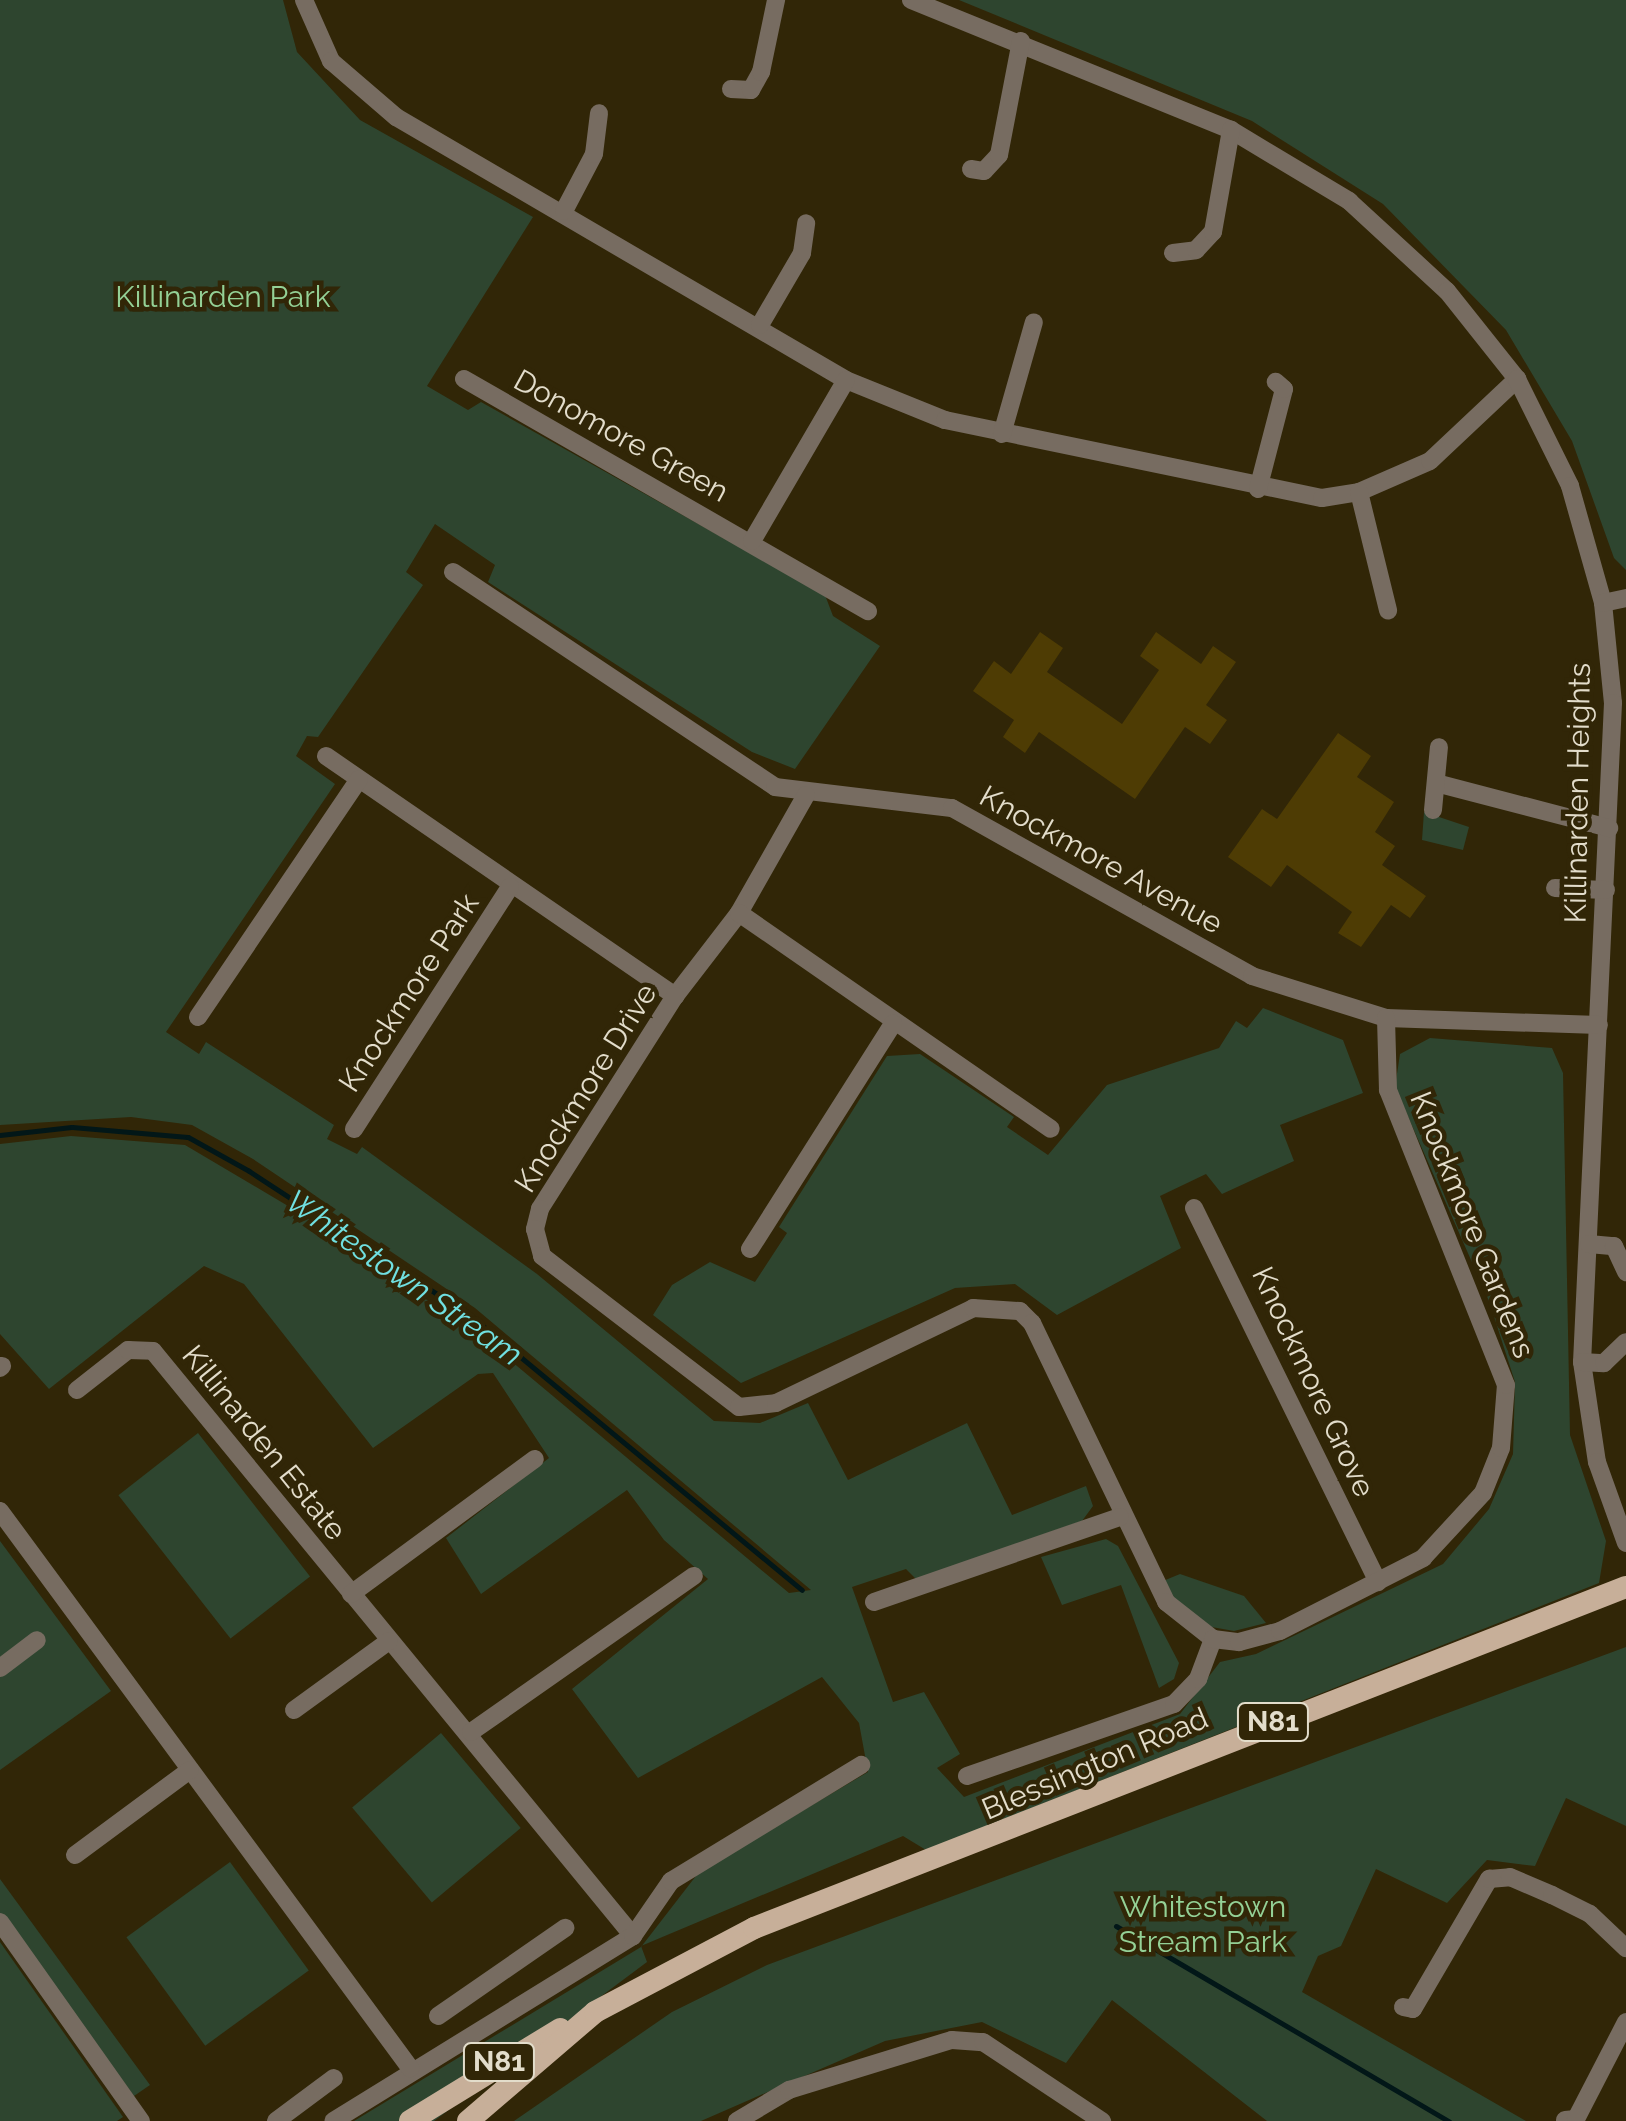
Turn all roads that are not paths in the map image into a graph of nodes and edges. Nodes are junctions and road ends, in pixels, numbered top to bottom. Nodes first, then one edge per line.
1 (304, 0) edge
2 (776, 0) edge
3 (911, 0) edge
4 (1021, 41) junction
5 (731, 89) dead end
6 (599, 113) dead end
7 (1231, 130) junction
8 (971, 169) dead end
9 (564, 211) junction
10 (806, 223) dead end
11 (1173, 253) dead end
12 (1034, 322) dead end
13 (760, 325) junction
14 (1517, 379) junction
15 (464, 380) dead end
16 (846, 380) junction
17 (1276, 382) dead end
18 (1002, 434) junction
19 (1258, 489) junction
20 (1359, 492) junction
21 (752, 541) junction
22 (453, 572) dead end
23 (1626, 598) edge
24 (1602, 603) junction
25 (1388, 610) dead end
26 (868, 611) dead end
27 (1439, 747) dead end
28 (1619, 750) edge
29 (326, 756) dead end
30 (359, 779) junction
31 (1436, 782) junction
32 (806, 795) junction
33 (1434, 810) dead end
34 (1609, 828) junction
35 (510, 887) junction
36 (1556, 888) dead end
37 (1606, 890) junction
38 (739, 913) junction
39 (675, 996) junction
40 (198, 1017) dead end
41 (1386, 1018) junction
42 (892, 1024) junction
43 (1599, 1026) junction
44 (354, 1129) dead end
45 (1050, 1129) dead end
46 (1194, 1208) dead end
47 (1588, 1244) junction
48 (750, 1249) dead end
49 (1626, 1272) edge
50 (1626, 1342) edge
51 (1582, 1362) junction
52 (77, 1390) dead end
53 (535, 1459) dead end
54 (0, 1511) edge
55 (1120, 1517) junction
56 (1626, 1543) edge
57 (694, 1576) dead end
58 (1378, 1582) junction
59 (1626, 1588) edge
60 (351, 1594) junction
61 (874, 1602) dead end
62 (1213, 1639) junction
63 (37, 1640) dead end
64 (389, 1641) junction
65 (0, 1668) edge
66 (294, 1710) dead end
67 (472, 1732) junction
68 (861, 1765) dead end
69 (190, 1770) junction
70 (966, 1776) dead end
71 (75, 1855) dead end
72 (0, 1922) edge
73 (566, 1928) dead end
74 (633, 1936) junction
75 (1626, 1948) edge
76 (500, 1975) junction
77 (517, 2002) junction
78 (1403, 2006) dead end
79 (594, 2012) junction
80 (438, 2016) dead end
81 (1626, 2022) edge
82 (410, 2068) junction
83 (334, 2078) dead end
84 (281, 2120) edge
85 (1565, 2120) edge
86 (141, 2121) edge
87 (334, 2121) edge
88 (410, 2121) edge
89 (468, 2121) edge
90 (737, 2121) edge
91 (1102, 2121) edge

1 - 9 street
2 - 5 street
3 - 4 street, Killinarden Heights
4 - 7 street, Killinarden Heights
4 - 8 street
6 - 9 street
7 - 11 street
7 - 14 street, Killinarden Heights
9 - 13 street
10 - 13 street
12 - 18 street
13 - 16 street
14 - 20 street
14 - 24 street, Killinarden Heights
15 - 21 street, Donomore Green
16 - 18 street
16 - 21 street
17 - 19 street
18 - 19 street
19 - 20 street
20 - 25 street
21 - 26 street, Donomore Green
22 - 32 street, Knockmore Avenue
23 - 24 street
24 - 28 street, Killinarden Heights
27 - 31 street
28 - 34 street, Killinarden Heights
29 - 30 street, Knockmore Park
30 - 35 street, Knockmore Park
30 - 40 street
31 - 33 street
31 - 34 street
32 - 38 street, Knockmore Drive
32 - 41 street, Knockmore Avenue
34 - 37 street, Killinarden Heights
35 - 39 street, Knockmore Park
35 - 44 street, Knockmore Park
36 - 37 street
37 - 43 street, Killinarden Heights
38 - 39 street, Knockmore Drive
38 - 42 street
39 - 55 street, Knockmore Drive
41 - 43 street, Knockmore Avenue
41 - 58 street, Knockmore Gardens
42 - 45 street
42 - 48 street
43 - 47 street, Killinarden Heights
46 - 58 street, Knockmore Grove
47 - 49 street
47 - 51 street, Killinarden Heights
50 - 51 street
51 - 56 street, Killinarden Heights
52 - 60 street, Killinarden Estate
53 - 60 street
54 - 69 street
55 - 61 street
55 - 62 street
57 - 67 street
58 - 62 street, Knockmore Gardens
59 - 79 main road, Blessington Road / N81
60 - 64 street, Killinarden Estate
62 - 70 street
63 - 65 street
64 - 66 street
64 - 67 street, Killinarden Estate
67 - 74 street, Killinarden Estate
68 - 74 street
69 - 71 street
69 - 82 street
72 - 86 street
73 - 76 street
74 - 77 street
75 - 78 street
76 - 77 street
76 - 80 street
77 - 82 street
79 - 88 main road, Blessington Road / N81
79 - 89 main road, Blessington Road / N81
81 - 85 street
82 - 87 street
83 - 84 street
90 - 91 street

